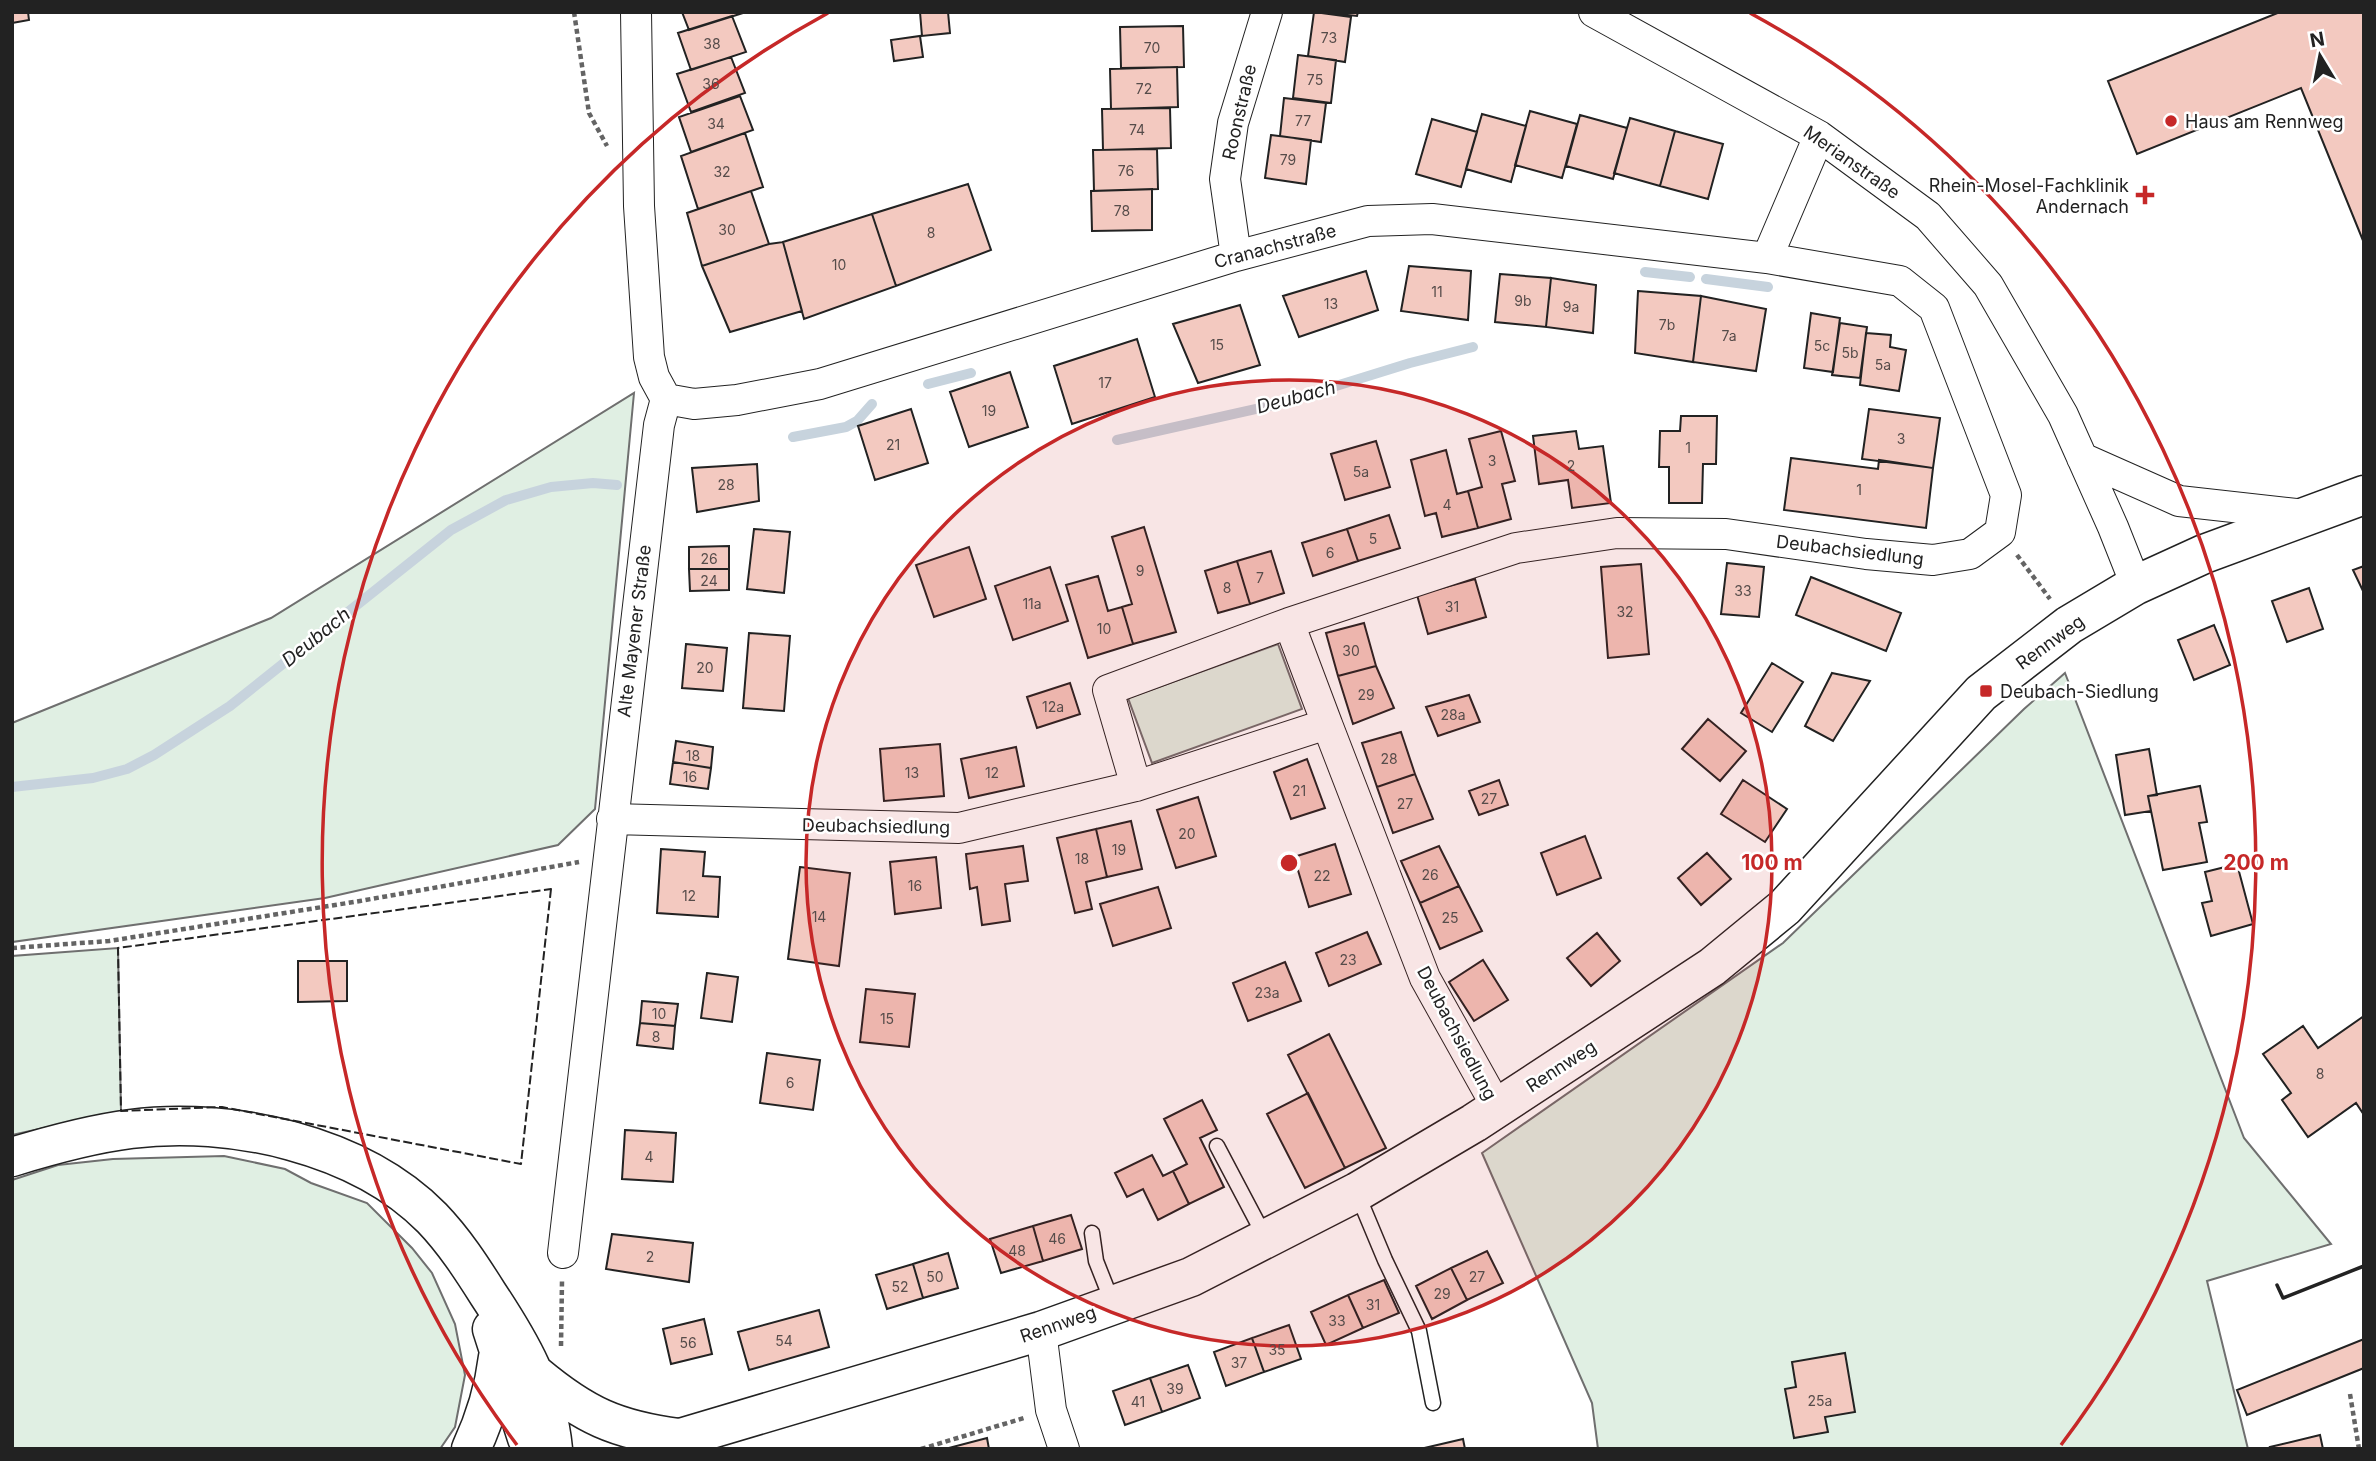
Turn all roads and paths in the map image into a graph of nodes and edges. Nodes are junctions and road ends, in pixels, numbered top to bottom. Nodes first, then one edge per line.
1 (574, 12) edge
2 (636, 12) edge
3 (1267, 12) edge
4 (1594, 12) edge
5 (1819, 136) junction
6 (608, 148) dead end
7 (1236, 256) junction
8 (1767, 258) junction
9 (666, 399) junction
10 (2082, 458) junction
11 (2364, 495) edge
12 (2309, 516) junction
13 (2000, 532) junction
14 (2136, 585) junction
15 (1289, 623) junction
16 (2069, 625) junction
17 (1327, 724) junction
18 (1136, 786) junction
19 (612, 819) junction
20 (610, 857) junction
21 (12, 948) edge
22 (1497, 1107) junction
23 (1217, 1146) dead end
24 (12, 1157) edge
25 (1357, 1192) junction
26 (1092, 1233) dead end
27 (1265, 1238) junction
28 (563, 1252) joint
29 (471, 1268) junction
30 (1113, 1305) junction
31 (1041, 1331) junction
32 (499, 1352) junction
33 (548, 1367) junction
34 (2350, 1394) dead end
35 (1433, 1403) dead end
36 (1051, 1410) junction
37 (662, 1444) edge
38 (471, 1449) edge
39 (533, 1449) edge
40 (553, 1449) edge
41 (921, 1449) edge
42 (1064, 1449) edge
43 (2359, 1449) edge

1 - 6 path
2 - 9 street
3 - 7 street, Roonstraße
4 - 5 street, Merianstraße
5 - 8 street
5 - 10 street, Merianstraße
7 - 8 street, Cranachstraße
7 - 9 street, Cranachstraße
8 - 13 street
9 - 19 street, Alte Mayener Straße
10 - 12 street
10 - 14 street, Merianstraße
11 - 12 main road, Rennweg
12 - 14 main road, Rennweg
13 - 15 street, Deubachsiedlung
13 - 16 path
14 - 16 main road, Rennweg
15 - 17 street, Deubachsiedlung
15 - 18 street, Deubachsiedlung
16 - 22 main road, Rennweg
17 - 18 street, Deubachsiedlung
17 - 22 street, Deubachsiedlung
18 - 19 street, Deubachsiedlung
19 - 20 street, Alte Mayener Straße
20 - 21 path
20 - 28 street, Alte Mayener Straße
22 - 25 main road, Rennweg
23 - 27 lane
24 - 29 main road
25 - 27 main road, Rennweg
25 - 35 lane
26 - 30 lane
27 - 30 main road, Rennweg
28 - 33 path
29 - 32 main road
29 - 33 main road
30 - 31 main road, Rennweg
31 - 36 street
31 - 37 main road, Rennweg
32 - 38 main road
32 - 39 main road
33 - 37 main road
33 - 40 main road
34 - 43 path
36 - 41 path
36 - 42 street

